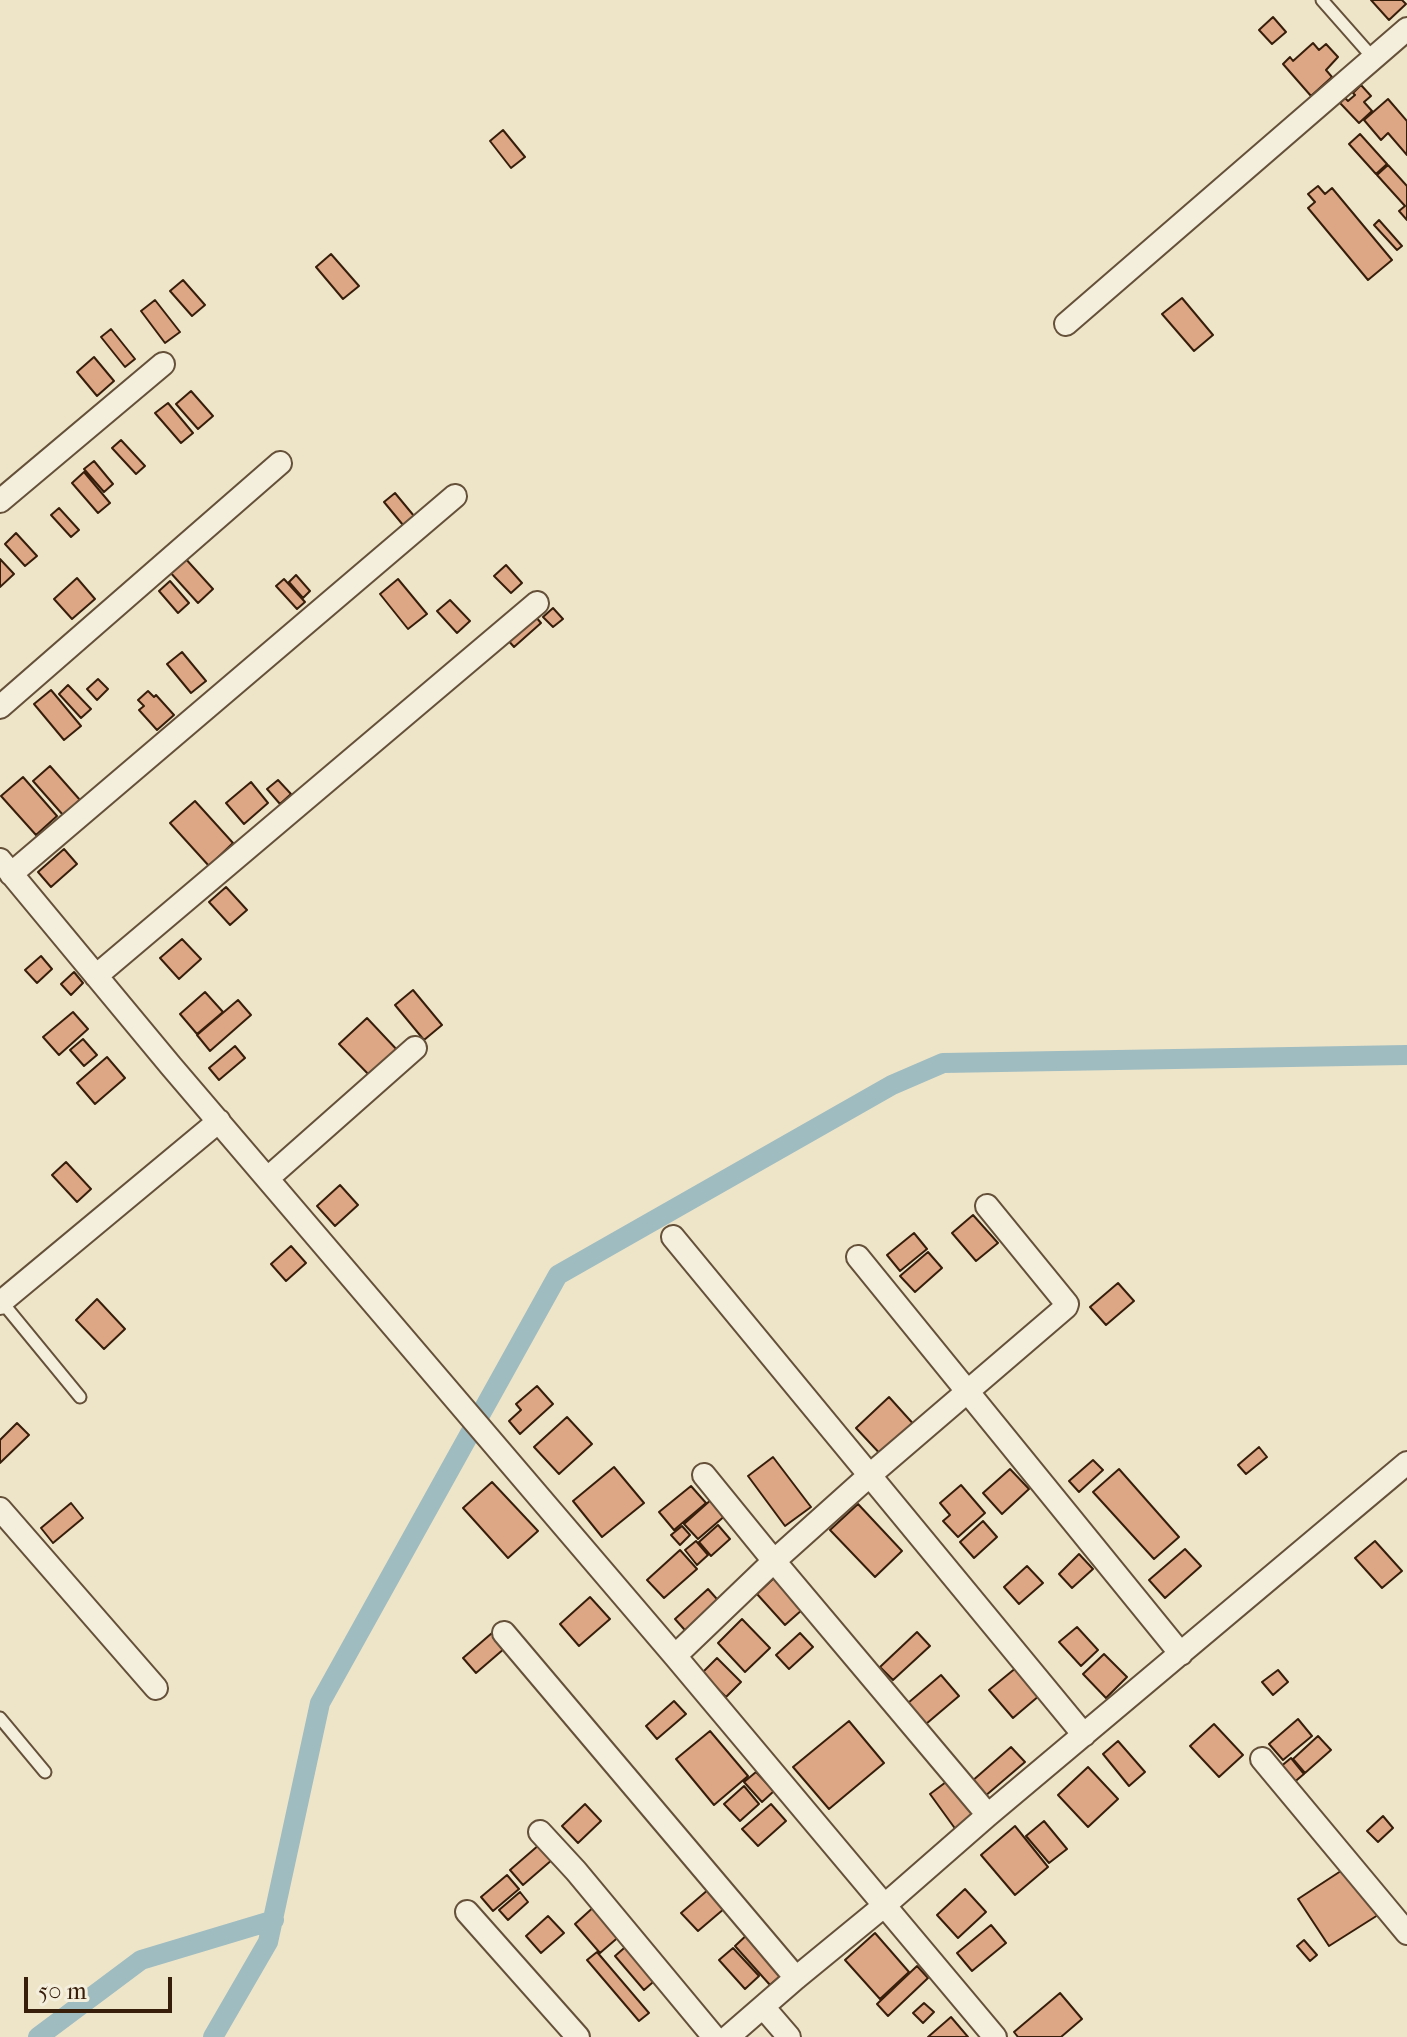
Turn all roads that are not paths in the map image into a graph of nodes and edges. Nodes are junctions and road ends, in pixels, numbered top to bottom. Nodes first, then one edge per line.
1 (1322, 0) edge
2 (1407, 29) edge
3 (1374, 59) junction
4 (1066, 324) dead end
5 (163, 364) dead end
6 (280, 463) dead end
7 (455, 496) dead end
8 (0, 501) edge
9 (537, 603) dead end
10 (0, 707) edge
11 (6, 867) edge
12 (96, 976) junction
13 (415, 1048) dead end
14 (219, 1121) junction
15 (268, 1178) junction
16 (987, 1206) dead end
17 (673, 1237) dead end
18 (858, 1257) dead end
19 (1, 1303) edge
20 (967, 1391) junction
21 (80, 1397) dead end
22 (1407, 1463) edge
23 (704, 1475) dead end
24 (870, 1475) junction
25 (0, 1509) edge
26 (774, 1561) junction
27 (504, 1633) dead end
28 (1181, 1654) junction
29 (675, 1656) junction
30 (156, 1688) dead end
31 (0, 1718) edge
32 (1084, 1735) junction
33 (1262, 1759) dead end
34 (45, 1772) dead end
35 (988, 1815) junction
36 (540, 1832) dead end
37 (885, 1905) junction
38 (467, 1912) dead end
39 (1407, 1933) edge
40 (796, 1978) junction
41 (764, 2008) junction
42 (578, 2037) edge
43 (714, 2037) edge
44 (728, 2037) edge
45 (789, 2037) edge
46 (995, 2037) edge

1 - 3 lane
2 - 3 street
3 - 4 street
5 - 8 street
6 - 10 street
7 - 11 street
9 - 12 street
11 - 12 street
12 - 14 street
13 - 15 street
14 - 15 street
14 - 19 street
15 - 29 street
16 - 20 street
17 - 24 street
18 - 20 street
19 - 21 lane
20 - 24 street
20 - 28 street
22 - 28 street
23 - 26 street
24 - 26 street
24 - 32 street
25 - 30 street
26 - 29 street
26 - 35 street
27 - 40 street
28 - 32 street
29 - 37 street
31 - 34 lane
32 - 35 street
33 - 39 street
35 - 37 street
36 - 43 street
37 - 40 street
37 - 46 street
38 - 42 street
40 - 41 street
41 - 44 street
41 - 45 street

